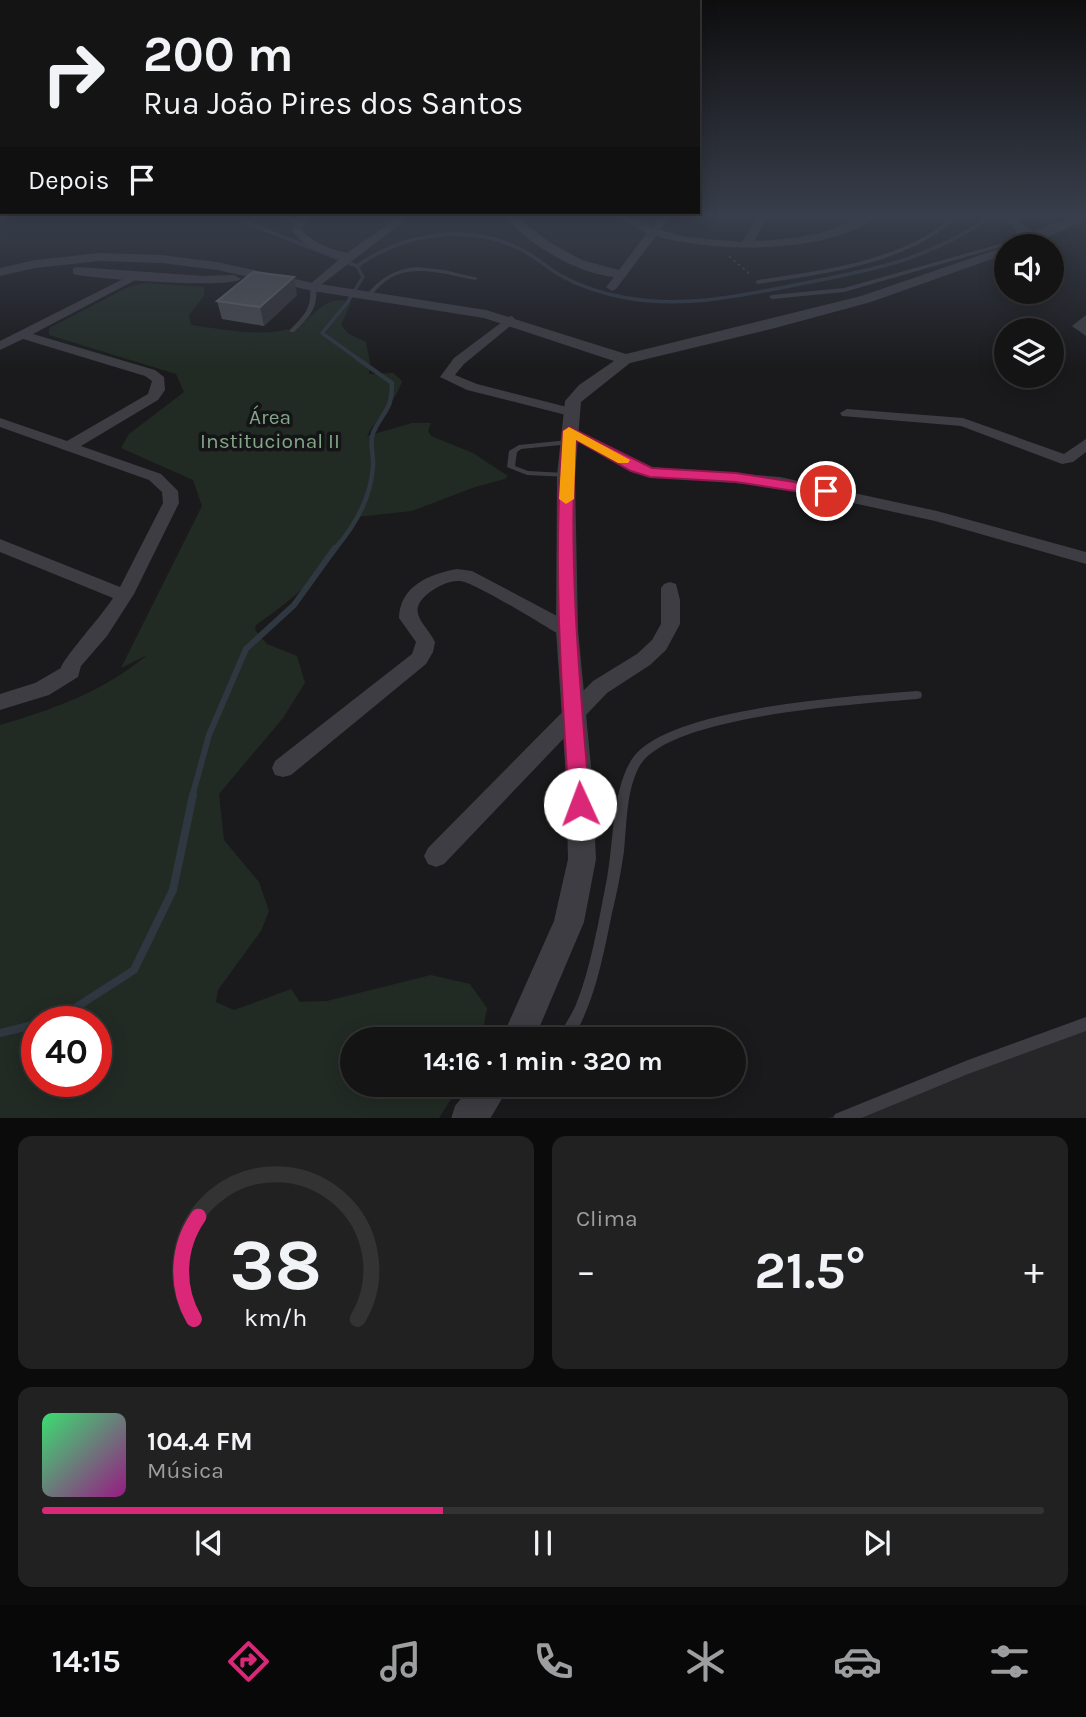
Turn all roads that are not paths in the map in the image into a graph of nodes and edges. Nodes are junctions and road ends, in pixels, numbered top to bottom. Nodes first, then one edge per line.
1 (27, 267) edge
2 (218, 267) edge
3 (336, 267) edge
4 (590, 267) edge
5 (627, 267) edge
6 (836, 267) edge
7 (928, 267) edge
8 (961, 267) edge
9 (0, 272) edge
10 (622, 274) junction
11 (139, 275) junction
12 (260, 277) junction
13 (475, 278) dead end
14 (758, 282) dead end
15 (0, 284) edge
16 (313, 287) junction
17 (612, 287) dead end
18 (368, 296) junction
19 (772, 297) dead end
20 (1086, 319) edge
21 (510, 320) junction
22 (292, 331) dead end
23 (1086, 332) edge
24 (20, 335) junction
25 (0, 346) edge
26 (625, 359) junction
27 (847, 413) dead end
28 (0, 422) edge
29 (569, 429) junction
30 (1086, 444) edge
31 (71, 445) junction
32 (566, 475) junction
33 (0, 545) edge
34 (1086, 558) edge
35 (670, 588) dead end
36 (122, 595) junction
37 (567, 630) junction
38 (918, 695) dead end
39 (0, 702) edge
40 (574, 716) junction
41 (283, 768) dead end
42 (436, 856) dead end
43 (1086, 1024) edge
44 (523, 1027) edge
45 (572, 1027) edge
46 (484, 1097) edge
47 (468, 1118) edge
48 (840, 1118) edge

1 - 9 street
2 - 12 street
3 - 16 street
4 - 10 street
5 - 10 street
6 - 14 lane
7 - 19 lane
8 - 26 street
10 - 17 street
11 - 12 street
11 - 15 street
11 - 24 street
12 - 16 street
13 - 18 lane
16 - 18 street
16 - 22 lane
18 - 21 street
20 - 23 street
21 - 26 street
21 - 29 street
24 - 25 street
24 - 31 street
26 - 29 street
27 - 30 street
28 - 31 street
29 - 32 street
29 - 32 lane
29 - 34 street
31 - 36 street
32 - 37 street
33 - 36 street
35 - 40 street
36 - 39 street
37 - 40 street
37 - 41 street
38 - 45 lane
40 - 42 street
40 - 44 street
43 - 48 lane
46 - 47 street

